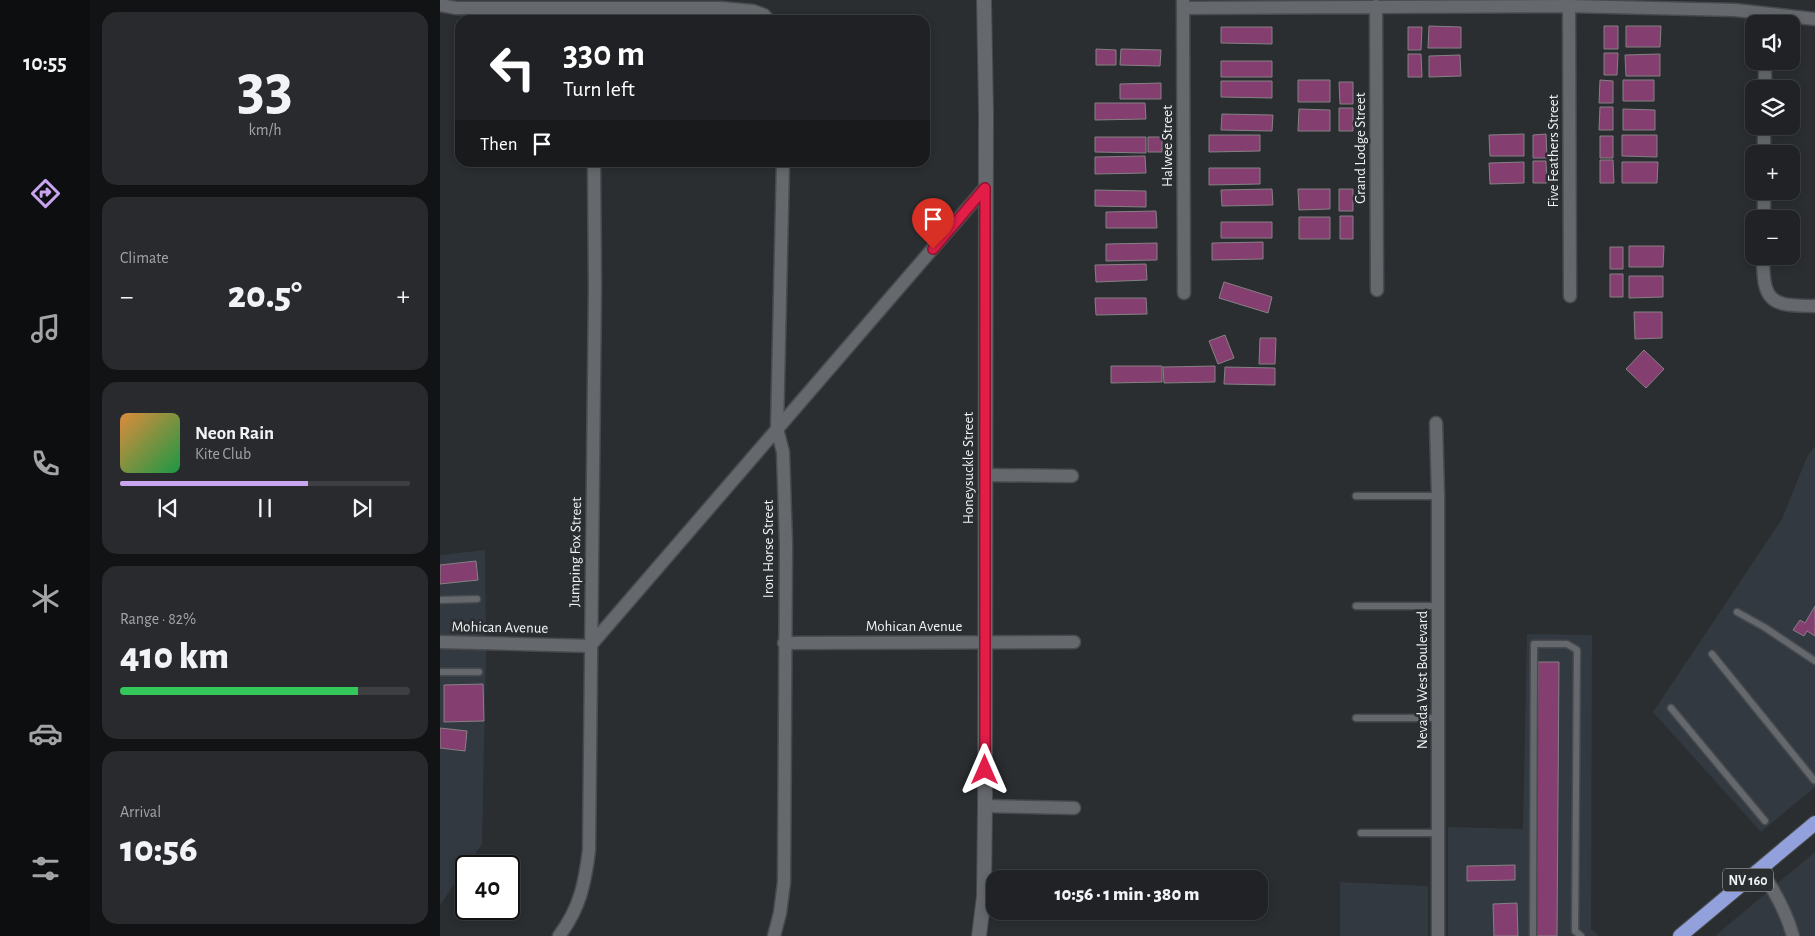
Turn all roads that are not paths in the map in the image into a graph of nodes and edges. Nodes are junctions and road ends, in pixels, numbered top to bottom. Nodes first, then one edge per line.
1 (984, 0) edge
2 (1183, 4) edge
3 (440, 5) edge
4 (1376, 6) junction
5 (1569, 6) junction
6 (593, 14) edge
7 (762, 15) edge
8 (1754, 15) edge
9 (1800, 19) edge
10 (1815, 19) edge
11 (594, 167) edge
12 (783, 167) edge
13 (985, 188) junction
14 (1763, 265) edge
15 (1377, 290) dead end
16 (1184, 292) dead end
17 (1570, 296) dead end
18 (1815, 306) edge
19 (1436, 424) dead end
20 (777, 429) junction
21 (985, 475) junction
22 (1072, 476) dead end
23 (1356, 496) dead end
24 (1438, 496) junction
25 (440, 600) edge
26 (477, 600) dead end
27 (1356, 606) dead end
28 (1438, 606) junction
29 (1736, 612) dead end
30 (440, 642) edge
31 (784, 642) junction
32 (984, 642) junction
33 (1074, 642) dead end
34 (590, 646) junction
35 (1712, 654) dead end
36 (1815, 661) edge
37 (440, 672) edge
38 (479, 672) dead end
39 (1671, 708) dead end
40 (1356, 718) dead end
41 (1438, 718) junction
42 (1814, 780) edge
43 (985, 806) junction
44 (1074, 808) dead end
45 (1765, 821) dead end
46 (1815, 823) edge
47 (1361, 833) dead end
48 (1438, 833) junction
49 (1760, 870) junction
50 (1576, 934) edge
51 (559, 936) edge
52 (774, 936) edge
53 (979, 936) edge
54 (1438, 936) edge
55 (1533, 936) edge
56 (1581, 936) edge
57 (1680, 936) edge
58 (1793, 936) edge

1 - 13 street, Honeysuckle Street
2 - 4 street
2 - 16 street, Halwee Street
3 - 6 street
4 - 5 street
4 - 15 street, Grand Lodge Street
5 - 8 street
5 - 17 street, Five Feathers Street
6 - 7 street
9 - 10 street
11 - 34 street, Jumping Fox Street
12 - 20 street, Iron Horse Street
13 - 20 street
13 - 21 street, Honeysuckle Street
14 - 18 street
19 - 24 street, Nevada West Boulevard
20 - 31 street, Iron Horse Street
20 - 34 street
21 - 22 street
21 - 32 street, Honeysuckle Street
23 - 24 lane
24 - 28 street, Nevada West Boulevard
25 - 26 lane
27 - 28 lane
28 - 41 street, Nevada West Boulevard
29 - 36 lane
30 - 34 street, Mohican Avenue
31 - 32 street, Mohican Avenue
31 - 52 street, Iron Horse Street
32 - 33 street, Mohican Avenue
32 - 43 street, Honeysuckle Street
34 - 51 street, Jumping Fox Street
35 - 42 lane
37 - 38 lane
39 - 45 lane
40 - 41 lane
41 - 48 street, Nevada West Boulevard
43 - 44 street
43 - 53 street, Honeysuckle Street
46 - 49 highway, NV 160
47 - 48 lane
48 - 54 street, Nevada West Boulevard
49 - 57 highway, NV 160
49 - 58 street
50 - 55 lane
50 - 56 lane

